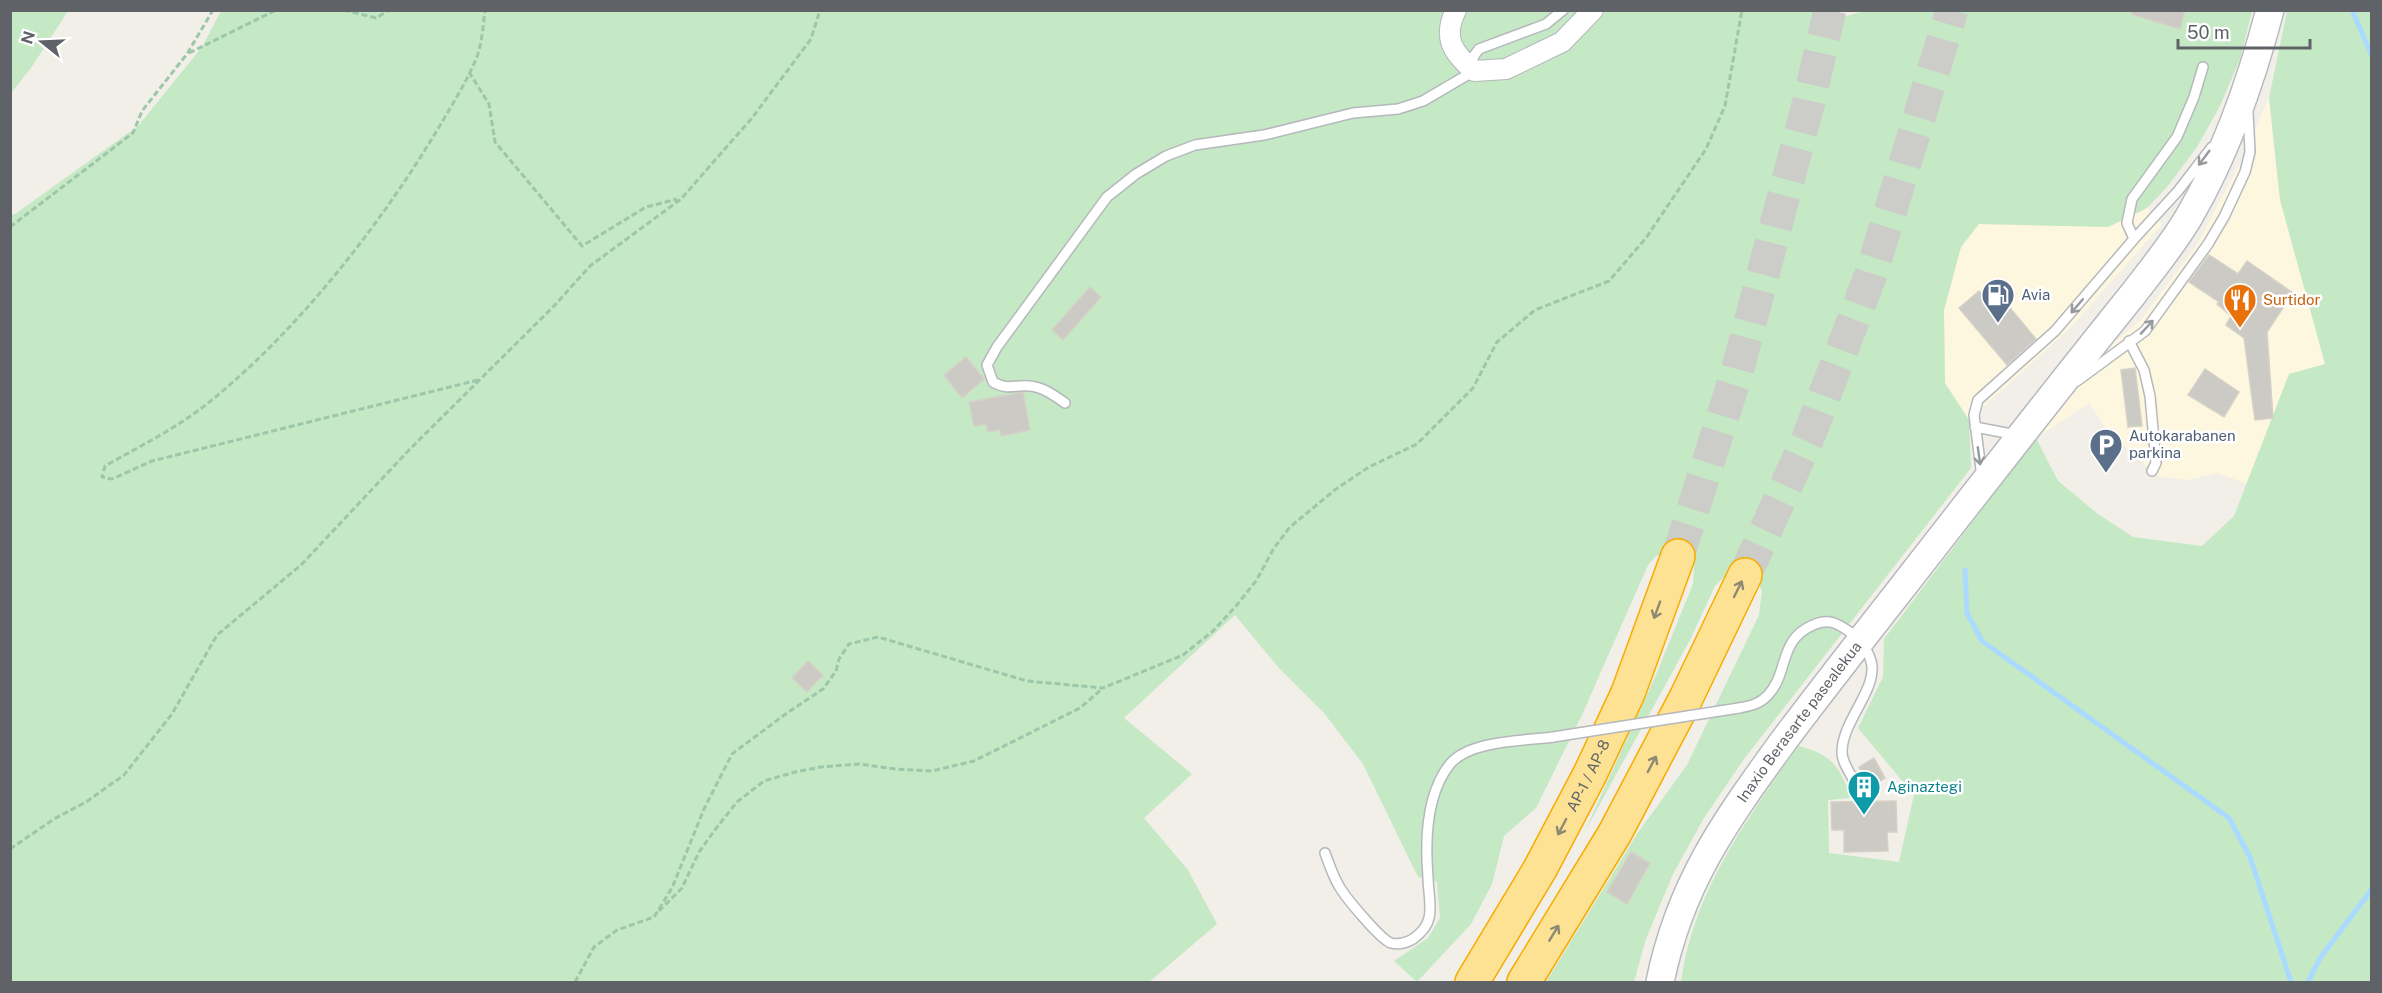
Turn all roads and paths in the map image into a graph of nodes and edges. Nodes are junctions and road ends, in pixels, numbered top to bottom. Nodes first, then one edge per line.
1 (213, 10) edge
2 (276, 10) edge
3 (344, 10) edge
4 (389, 10) edge
5 (486, 10) edge
6 (820, 10) edge
7 (1456, 10) edge
8 (1563, 10) edge
9 (1593, 10) edge
10 (1742, 10) edge
11 (2270, 10) edge
12 (187, 54) junction
13 (2203, 67) dead end
14 (1474, 71) junction
15 (470, 72) junction
16 (2247, 91) junction
17 (681, 199) junction
18 (10, 227) edge
19 (2134, 239) junction
20 (2129, 341) junction
21 (480, 380) junction
22 (2049, 398) junction
23 (1065, 403) dead end
24 (1975, 427) junction
25 (2021, 435) junction
26 (2152, 471) dead end
27 (1983, 484) junction
28 (1678, 556) tunnel mouth
29 (1745, 575) tunnel mouth
30 (1861, 640) junction
31 (1103, 688) junction
32 (1858, 793) dead end
33 (10, 849) edge
34 (1325, 853) dead end
35 (654, 917) junction
36 (575, 982) edge
37 (1472, 982) edge
38 (1524, 982) edge
39 (1660, 982) edge

1 - 12 path
2 - 12 path
3 - 4 path
5 - 15 path
6 - 17 path
7 - 14 street
8 - 14 lane
9 - 14 street
10 - 31 path
11 - 16 main road, Inaxio Berasarte pasealekua
12 - 18 path
13 - 19 lane
14 - 23 lane
15 - 17 path
15 - 21 path
16 -> 19 lane
20 -> 16 lane
16 - 22 main road, Inaxio Berasarte pasealekua
17 - 21 path
19 -> 24 lane
20 - 22 lane
20 - 26 lane
21 - 33 path
22 - 25 main road, Inaxio Berasarte pasealekua
24 - 25 lane
24 -> 27 lane
25 - 27 main road, Inaxio Berasarte pasealekua
27 - 30 main road, Inaxio Berasarte pasealekua
28 -> 37 highway, AP-1 / AP-8
38 -> 29 highway
30 - 32 lane
30 - 34 lane, bridge
30 - 39 main road, Inaxio Berasarte pasealekua
31 - 35 path
31 - 35 path
35 - 36 path

